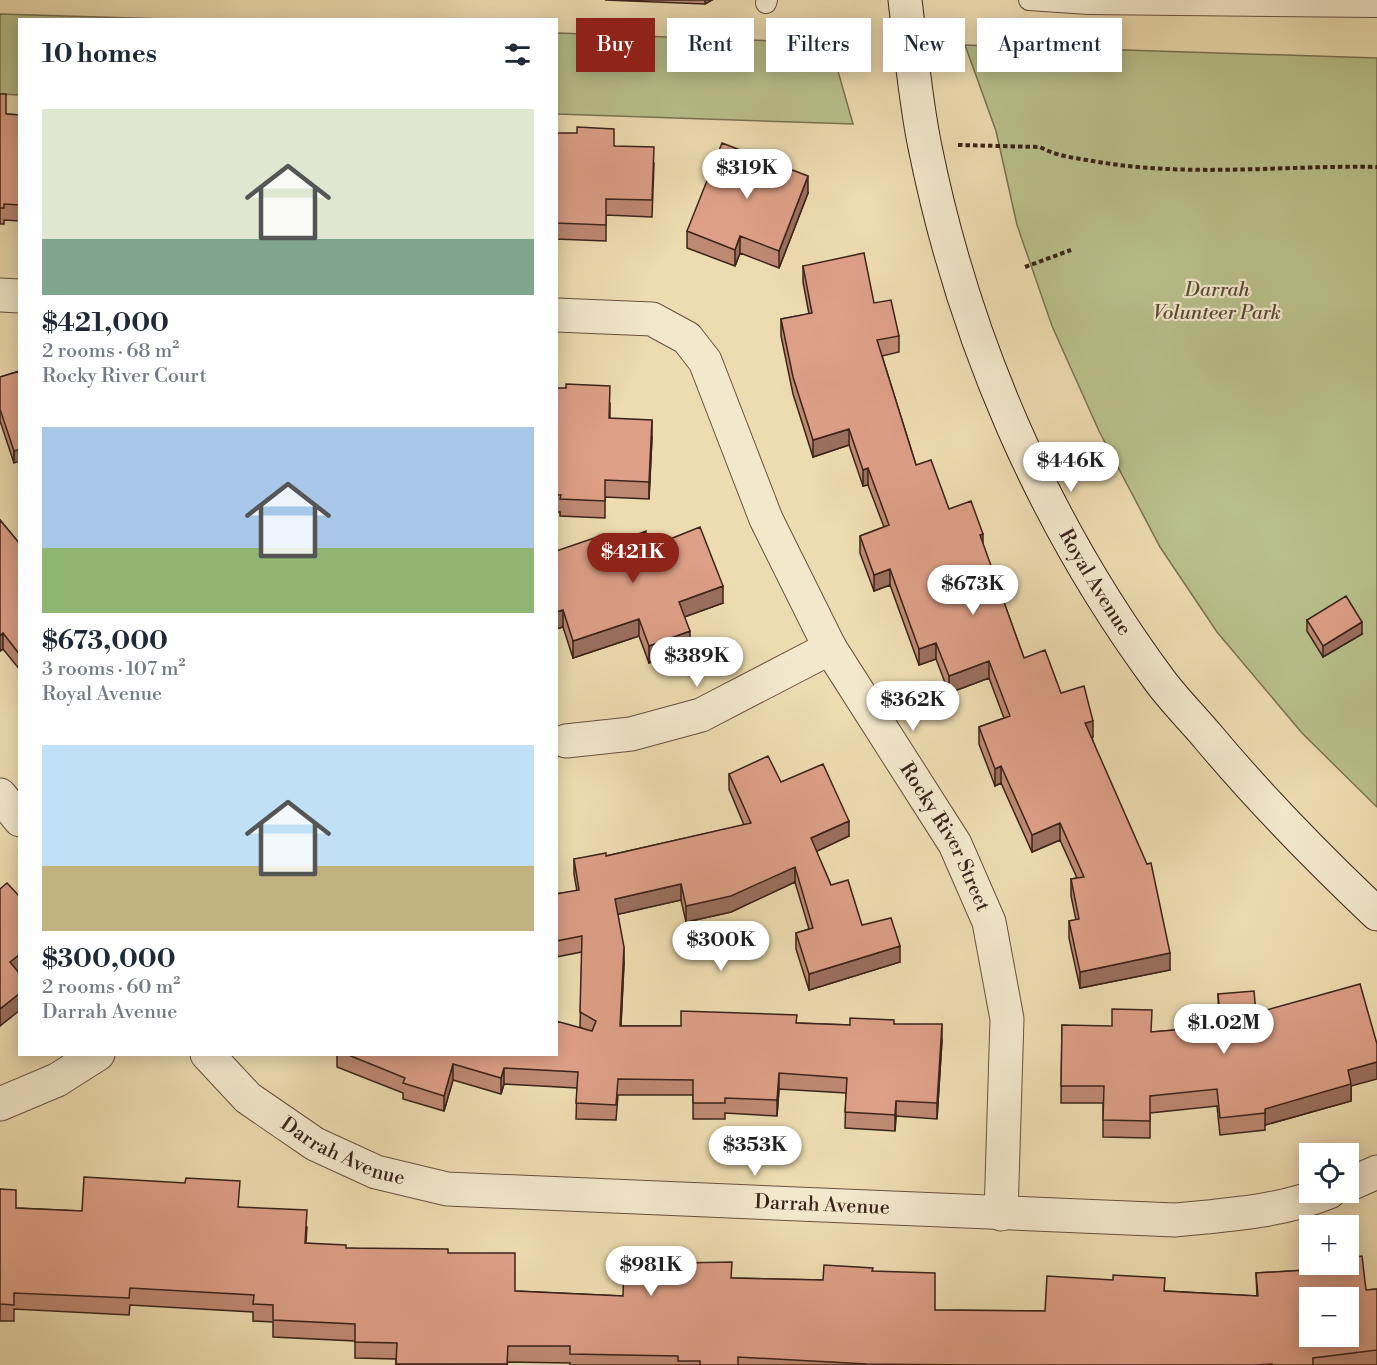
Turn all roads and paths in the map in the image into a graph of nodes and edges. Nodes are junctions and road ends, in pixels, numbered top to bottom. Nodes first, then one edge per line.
1 (905, 0) edge
2 (1023, 0) edge
3 (1029, 0) edge
4 (1377, 7) edge
5 (925, 145) junction
6 (1377, 167) edge
7 (1071, 250) dead end
8 (1024, 267) dead end
9 (0, 295) edge
10 (18, 296) edge
11 (558, 315) edge
12 (830, 648) junction
13 (566, 741) dead end
14 (0, 795) edge
15 (18, 818) edge
16 (1377, 914) edge
17 (95, 1056) edge
18 (209, 1056) edge
19 (0, 1104) edge
20 (1377, 1172) edge
21 (1359, 1180) edge
22 (1299, 1202) edge
23 (1001, 1214) junction

1 - 5 street, Royal Avenue
2 - 3 lane
3 - 4 lane
5 - 6 path
5 - 16 street, Royal Avenue
7 - 8 path
9 - 10 street
11 - 12 street, Rocky River Street
12 - 13 street
12 - 23 street, Rocky River Street
14 - 15 street
17 - 19 street
18 - 23 street, Darrah Avenue
20 - 21 street
22 - 23 street, Darrah Avenue

